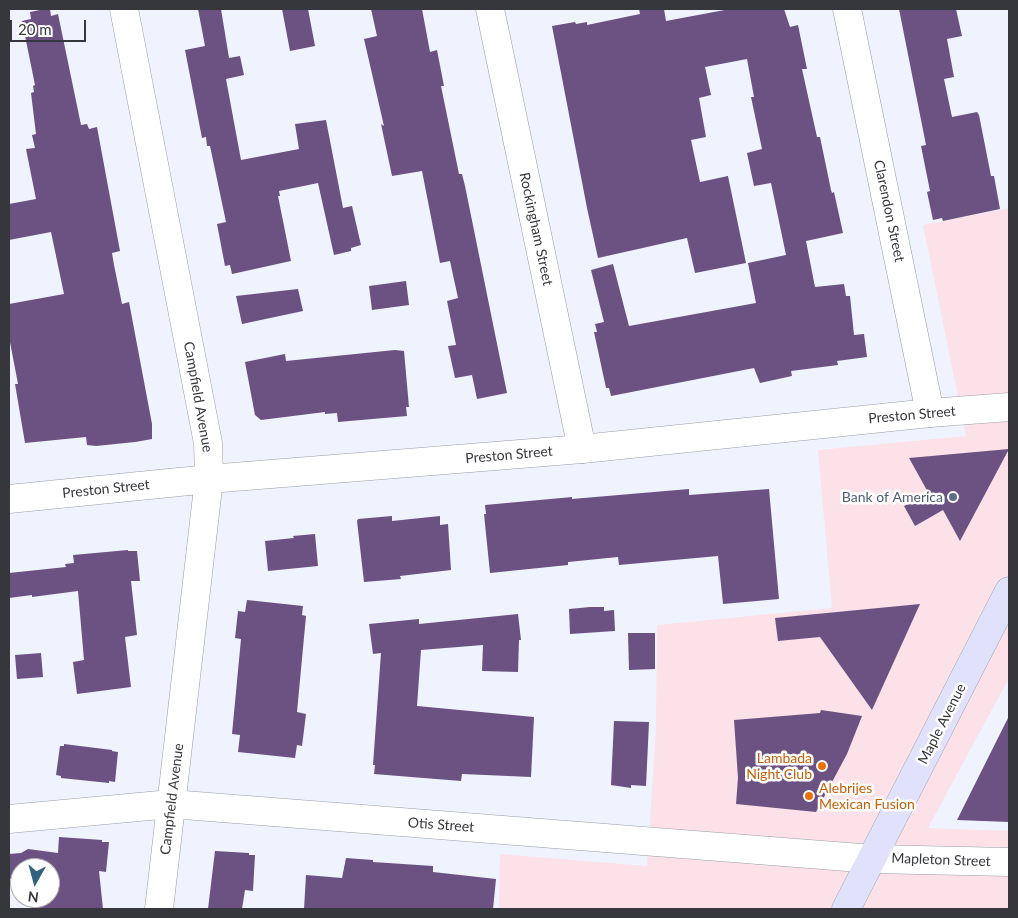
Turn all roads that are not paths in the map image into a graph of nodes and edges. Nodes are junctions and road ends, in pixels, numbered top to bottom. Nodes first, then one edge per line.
1 (124, 9) edge
2 (490, 9) edge
3 (847, 9) edge
4 (1009, 408) edge
5 (930, 413) junction
6 (582, 449) junction
7 (209, 479) junction
8 (9, 499) edge
9 (1009, 591) edge
10 (171, 804) junction
11 (9, 819) edge
12 (873, 858) junction
13 (1009, 862) edge
14 (159, 909) edge
15 (846, 909) edge

1 - 7 street, Campfield Avenue
2 - 6 street, Rockingham Street
3 - 5 street, Clarendon Street
4 - 5 street, Preston Street
5 - 6 street, Preston Street
6 - 7 street, Preston Street
7 - 8 street, Preston Street
7 - 10 street, Campfield Avenue
9 - 12 main road, Maple Avenue
10 - 11 street, Otis Street
10 - 12 street, Otis Street
10 - 14 street, Campfield Avenue
12 - 13 street, Mapleton Street
12 - 15 main road, Maple Avenue

